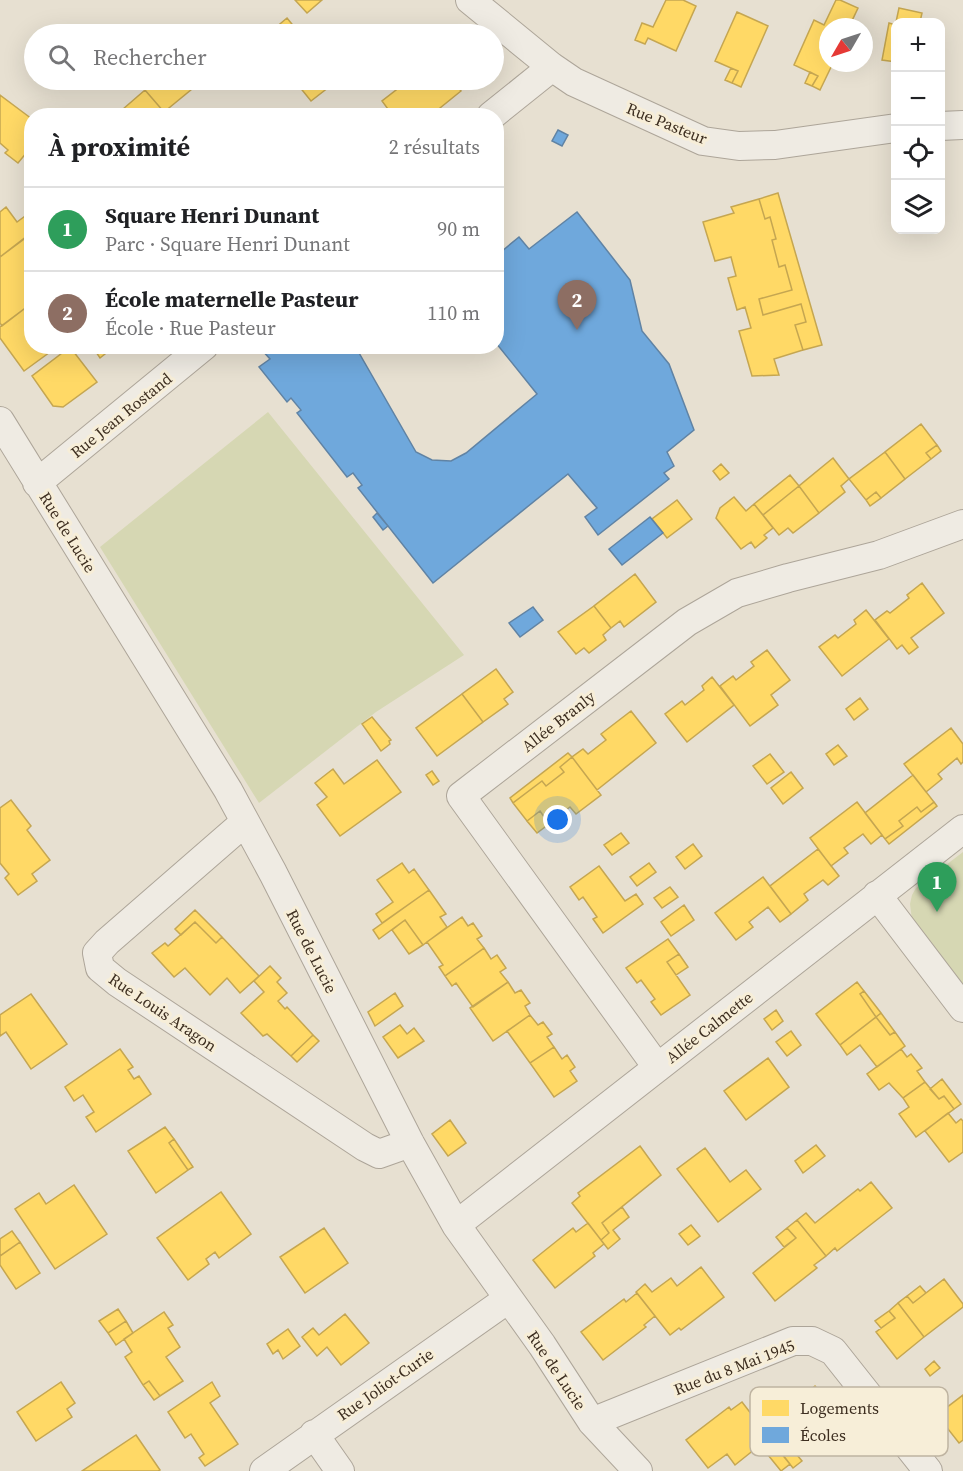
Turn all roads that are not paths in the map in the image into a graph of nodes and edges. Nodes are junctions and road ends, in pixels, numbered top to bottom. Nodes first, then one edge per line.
1 (470, 0) edge
2 (499, 24) edge
3 (504, 28) edge
4 (552, 67) junction
5 (501, 108) edge
6 (963, 124) edge
7 (945, 126) edge
8 (891, 129) edge
9 (194, 354) edge
10 (0, 421) edge
11 (37, 483) junction
12 (963, 524) edge
13 (245, 822) junction
14 (963, 829) edge
15 (878, 895) junction
16 (963, 1008) edge
17 (657, 1067) junction
18 (410, 1143) junction
19 (456, 1226) junction
20 (507, 1299) junction
21 (862, 1387) edge
22 (592, 1422) junction
23 (314, 1434) junction
24 (916, 1456) edge
25 (277, 1467) edge
26 (340, 1471) edge
27 (638, 1471) edge
28 (928, 1471) edge

1 - 2 street, Rue Pasteur
3 - 4 street, Rue Pasteur
4 - 5 street
4 - 8 street, Rue Pasteur
6 - 7 street
9 - 11 street, Rue Jean Rostand
10 - 11 street, Rue de Lucie
11 - 13 street, Rue de Lucie
12 - 17 street, Allée Branly
13 - 18 street, Rue de Lucie
13 - 18 street, Rue Louis Aragon
14 - 15 street, Allée Calmette
15 - 16 street
15 - 17 street, Allée Calmette
17 - 19 street, Allée Calmette
18 - 19 street, Rue de Lucie
19 - 20 street, Rue de Lucie
20 - 22 street, Rue de Lucie
20 - 23 street, Rue Joliot-Curie
21 - 22 street, Rue du 8 Mai 1945
22 - 27 street, Rue de Lucie
23 - 25 street, Rue Joliot-Curie
23 - 26 street
24 - 28 street, Rue du 8 Mai 1945

